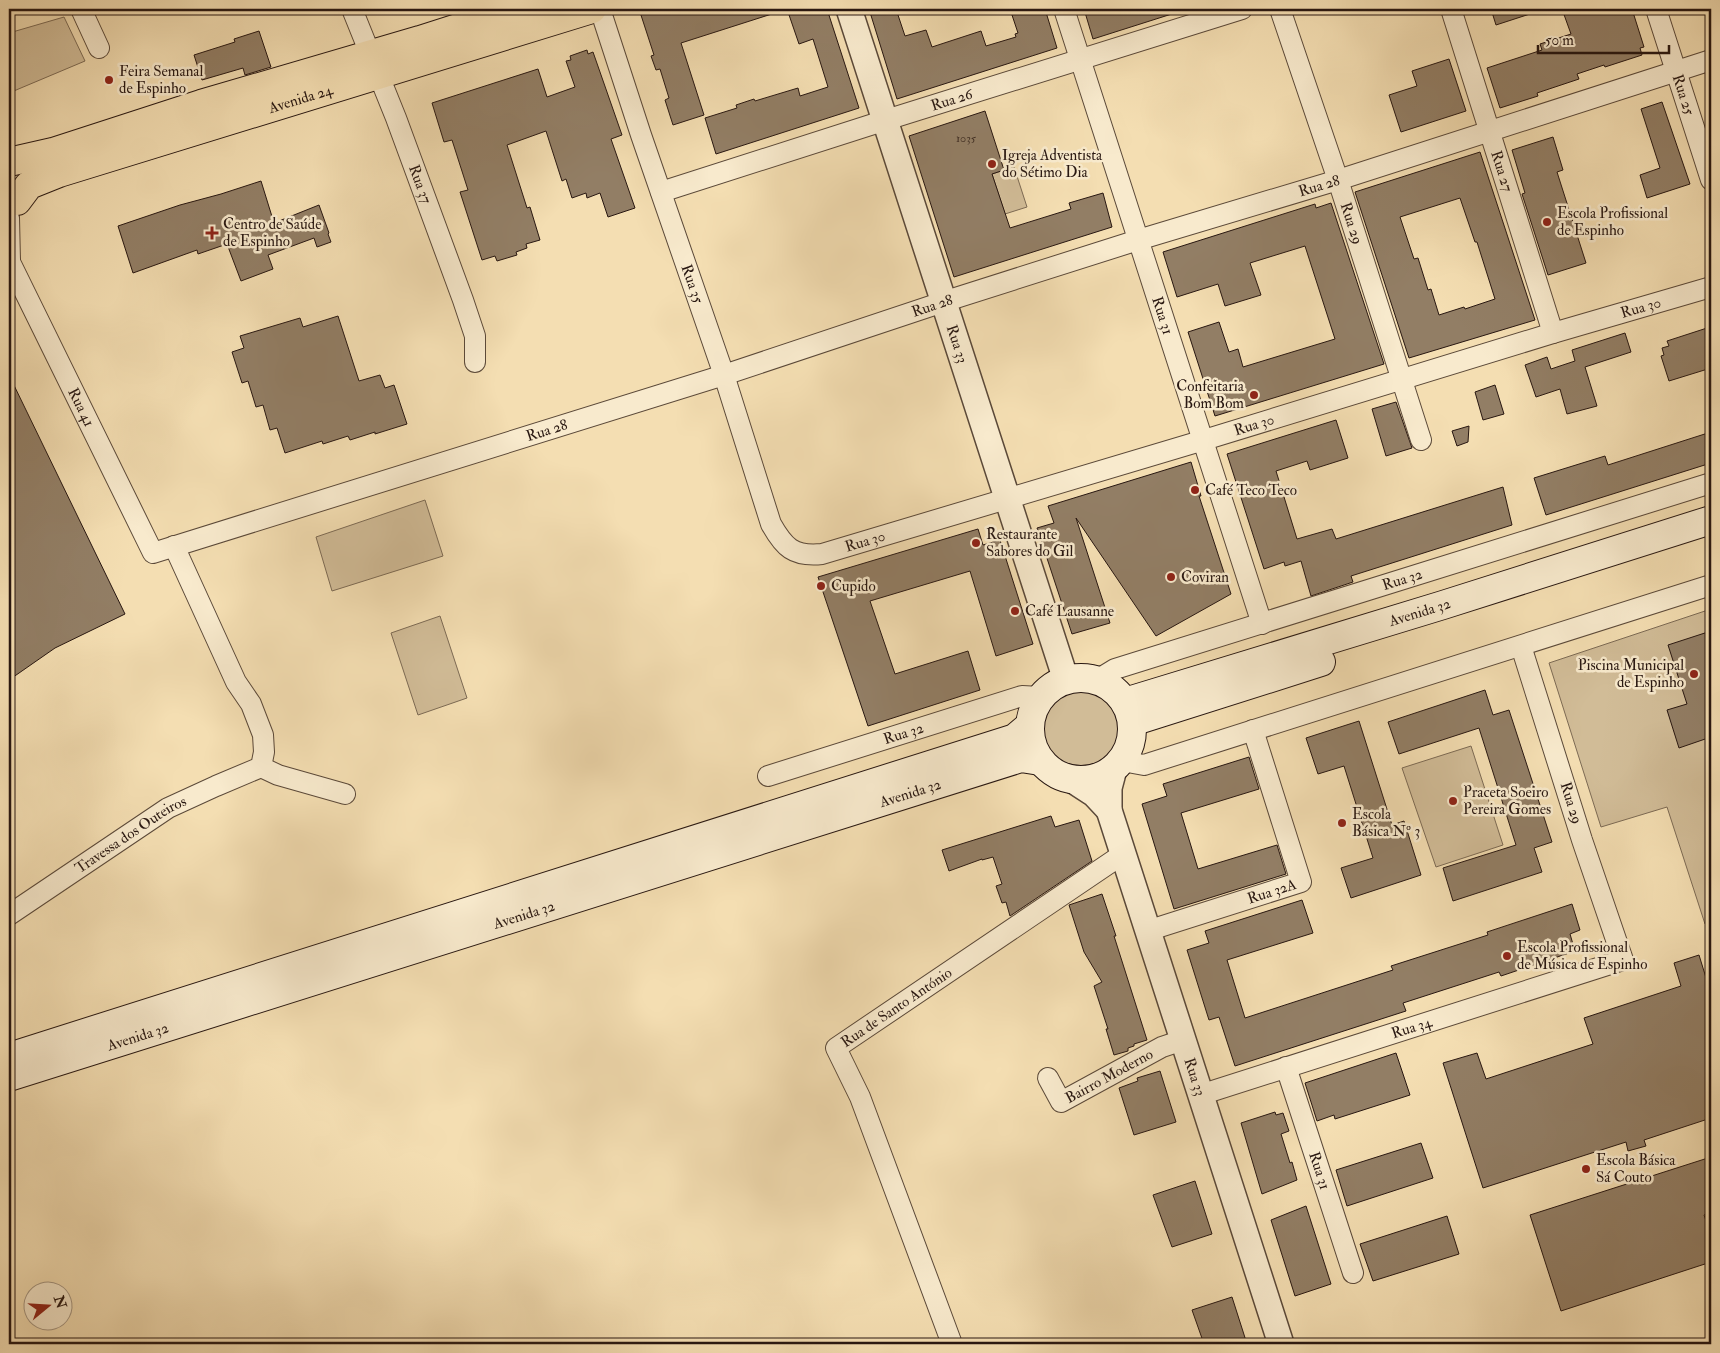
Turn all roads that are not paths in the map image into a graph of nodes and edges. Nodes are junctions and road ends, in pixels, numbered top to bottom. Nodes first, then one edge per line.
1 (81, 9) edge
2 (352, 9) edge
3 (517, 9) edge
4 (592, 9) edge
5 (600, 9) edge
6 (849, 9) edge
7 (1064, 9) edge
8 (1242, 9) edge
9 (1280, 9) edge
10 (1451, 9) edge
11 (1656, 9) edge
12 (99, 48) dead end
13 (1080, 60) junction
14 (1711, 60) edge
15 (374, 65) junction
16 (1676, 72) junction
17 (886, 120) junction
18 (1490, 131) junction
19 (9, 162) edge
20 (9, 172) edge
21 (1338, 180) junction
22 (1711, 180) edge
23 (661, 192) junction
24 (13, 210) edge
25 (1138, 240) junction
26 (10, 260) edge
27 (1711, 287) edge
28 (944, 302) junction
29 (1553, 333) junction
30 (475, 362) dead end
31 (724, 375) junction
32 (1402, 380) junction
33 (1204, 440) junction
34 (1421, 440) dead end
35 (1711, 483) edge
36 (1007, 498) junction
37 (1711, 520) edge
38 (1711, 539) edge
39 (174, 546) junction
40 (795, 552) joint
41 (153, 553) joint
42 (1711, 586) edge
43 (1262, 624) junction
44 (1522, 646) junction
45 (1066, 680) junction
46 (1097, 680) junction
47 (1040, 697) junction
48 (1128, 712) junction
49 (1029, 726) junction
50 (1253, 730) junction
51 (1040, 761) junction
52 (1118, 765) junction
53 (262, 767) junction
54 (768, 776) dead end
55 (1074, 781) junction
56 (345, 794) dead end
57 (1109, 810) junction
58 (1123, 854) junction
59 (9, 915) edge
60 (1147, 931) junction
61 (1623, 960) joint
62 (1182, 1040) junction
63 (9, 1057) edge
64 (1286, 1067) junction
65 (9, 1077) edge
66 (1048, 1078) dead end
67 (1200, 1095) junction
68 (1353, 1273) dead end
69 (952, 1344) edge
70 (1281, 1344) edge

1 - 12 street
2 - 15 street, Rua 37
3 - 15 main road, Avenida 24
4 - 15 main road, Avenida 24
5 - 23 street, Rua 35
6 - 17 street, Rua 33
7 - 13 street, Rua 31
8 - 13 street, Rua 26
9 - 21 street, Rua 29
10 - 18 street, Rua 27
11 - 16 street, Rua 25
13 - 17 street, Rua 26
13 - 25 street, Rua 31
14 - 16 street, Rua 28
15 - 19 main road, Avenida 24
15 - 24 main road, Avenida 24
15 - 30 street, Rua 37
16 - 18 street, Rua 28
16 - 22 street, Rua 25
17 - 23 street, Rua 26
17 - 28 street, Rua 33
18 - 21 street, Rua 28
18 - 29 street, Rua 27
20 - 24 main road
21 - 25 street, Rua 28
21 - 32 street, Rua 29
23 - 31 street, Rua 35
24 - 26 street, Rua 41
25 - 28 street, Rua 28
25 - 33 street, Rua 31
26 - 41 street, Rua 41
27 - 29 street, Rua 30
28 - 31 street, Rua 28
28 - 36 street, Rua 33
29 - 32 street, Rua 30
31 - 39 street, Rua 28
31 - 40 street, Rua 35
32 - 33 street, Rua 30
32 - 34 street, Rua 29
33 - 36 street, Rua 30
33 - 43 street, Rua 31
35 - 43 street, Rua 32
36 - 40 street, Rua 30
36 - 45 street, Rua 33
37 - 48 main road, Avenida 32
38 - 48 main road, Avenida 32
39 - 41 street, Rua 28
39 - 53 street
42 - 44 street
43 - 46 street, Rua 32
44 - 50 street
44 - 61 street, Rua 29
45 - 46 main road
45 - 47 main road
46 - 48 main road
47 - 49 main road
47 - 54 street, Rua 32
48 - 52 main road
49 - 51 main road
49 - 63 main road, Avenida 32
50 - 52 street
50 - 60 street, Rua 32A
51 - 55 main road
51 - 65 main road, Avenida 32
52 - 55 main road
52 - 57 street, Rua 33
53 - 56 street
53 - 59 street, Travessa dos Outeiros
55 - 57 street, Rua 33
57 - 58 street, Rua 33
58 - 60 street, Rua 33
58 - 69 street, Rua de Santo António
60 - 62 street, Rua 33
61 - 64 street, Rua 34
62 - 66 street, Bairro Moderno
62 - 67 street, Rua 33
64 - 67 street, Rua 34
64 - 68 street, Rua 31
67 - 70 street, Rua 33

